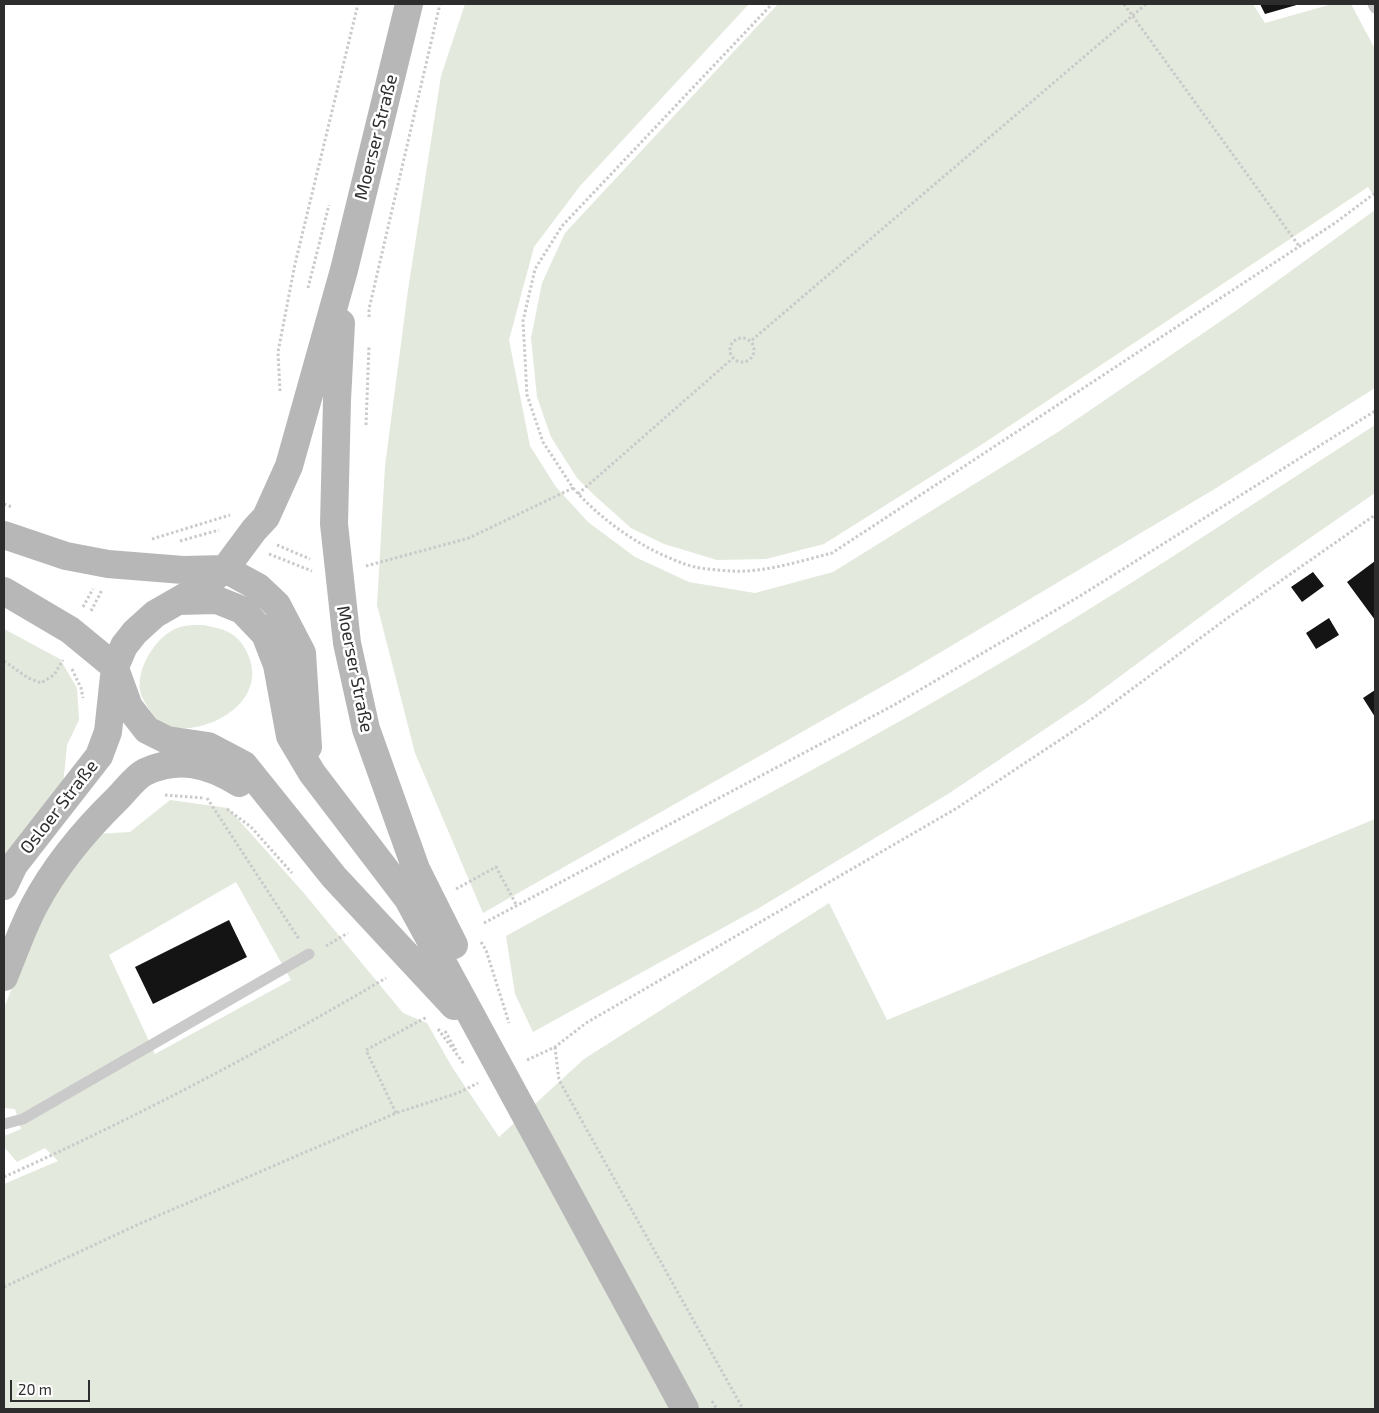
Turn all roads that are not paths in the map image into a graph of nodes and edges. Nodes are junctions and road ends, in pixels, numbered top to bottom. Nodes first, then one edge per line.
1 (410, 4) edge
2 (1373, 4) edge
3 (1375, 8) edge
4 (344, 270) junction
5 (4, 535) edge
6 (225, 569) junction
7 (4, 591) edge
8 (179, 601) junction
9 (115, 667) junction
10 (312, 773) junction
11 (290, 821) junction
12 (4, 886) edge
13 (309, 954) road end
14 (4, 976) edge
15 (487, 1045) junction
16 (4, 1124) edge
17 (685, 1409) edge

1 - 4 main road, Moerser Straße
2 - 3 lane
4 - 6 main road, Moerser Straße
4 - 15 main road, Moerser Straße
5 - 6 main road
6 - 8 main road, Moerser Straße
6 - 10 main road
7 - 9 main road
8 - 9 main road, Osloer Straße
8 - 10 main road
9 - 11 main road
9 - 12 main road, Osloer Straße
10 - 15 main road
11 - 14 main road, Osloer Straße
11 - 15 main road
13 - 16 lane
15 - 17 main road

